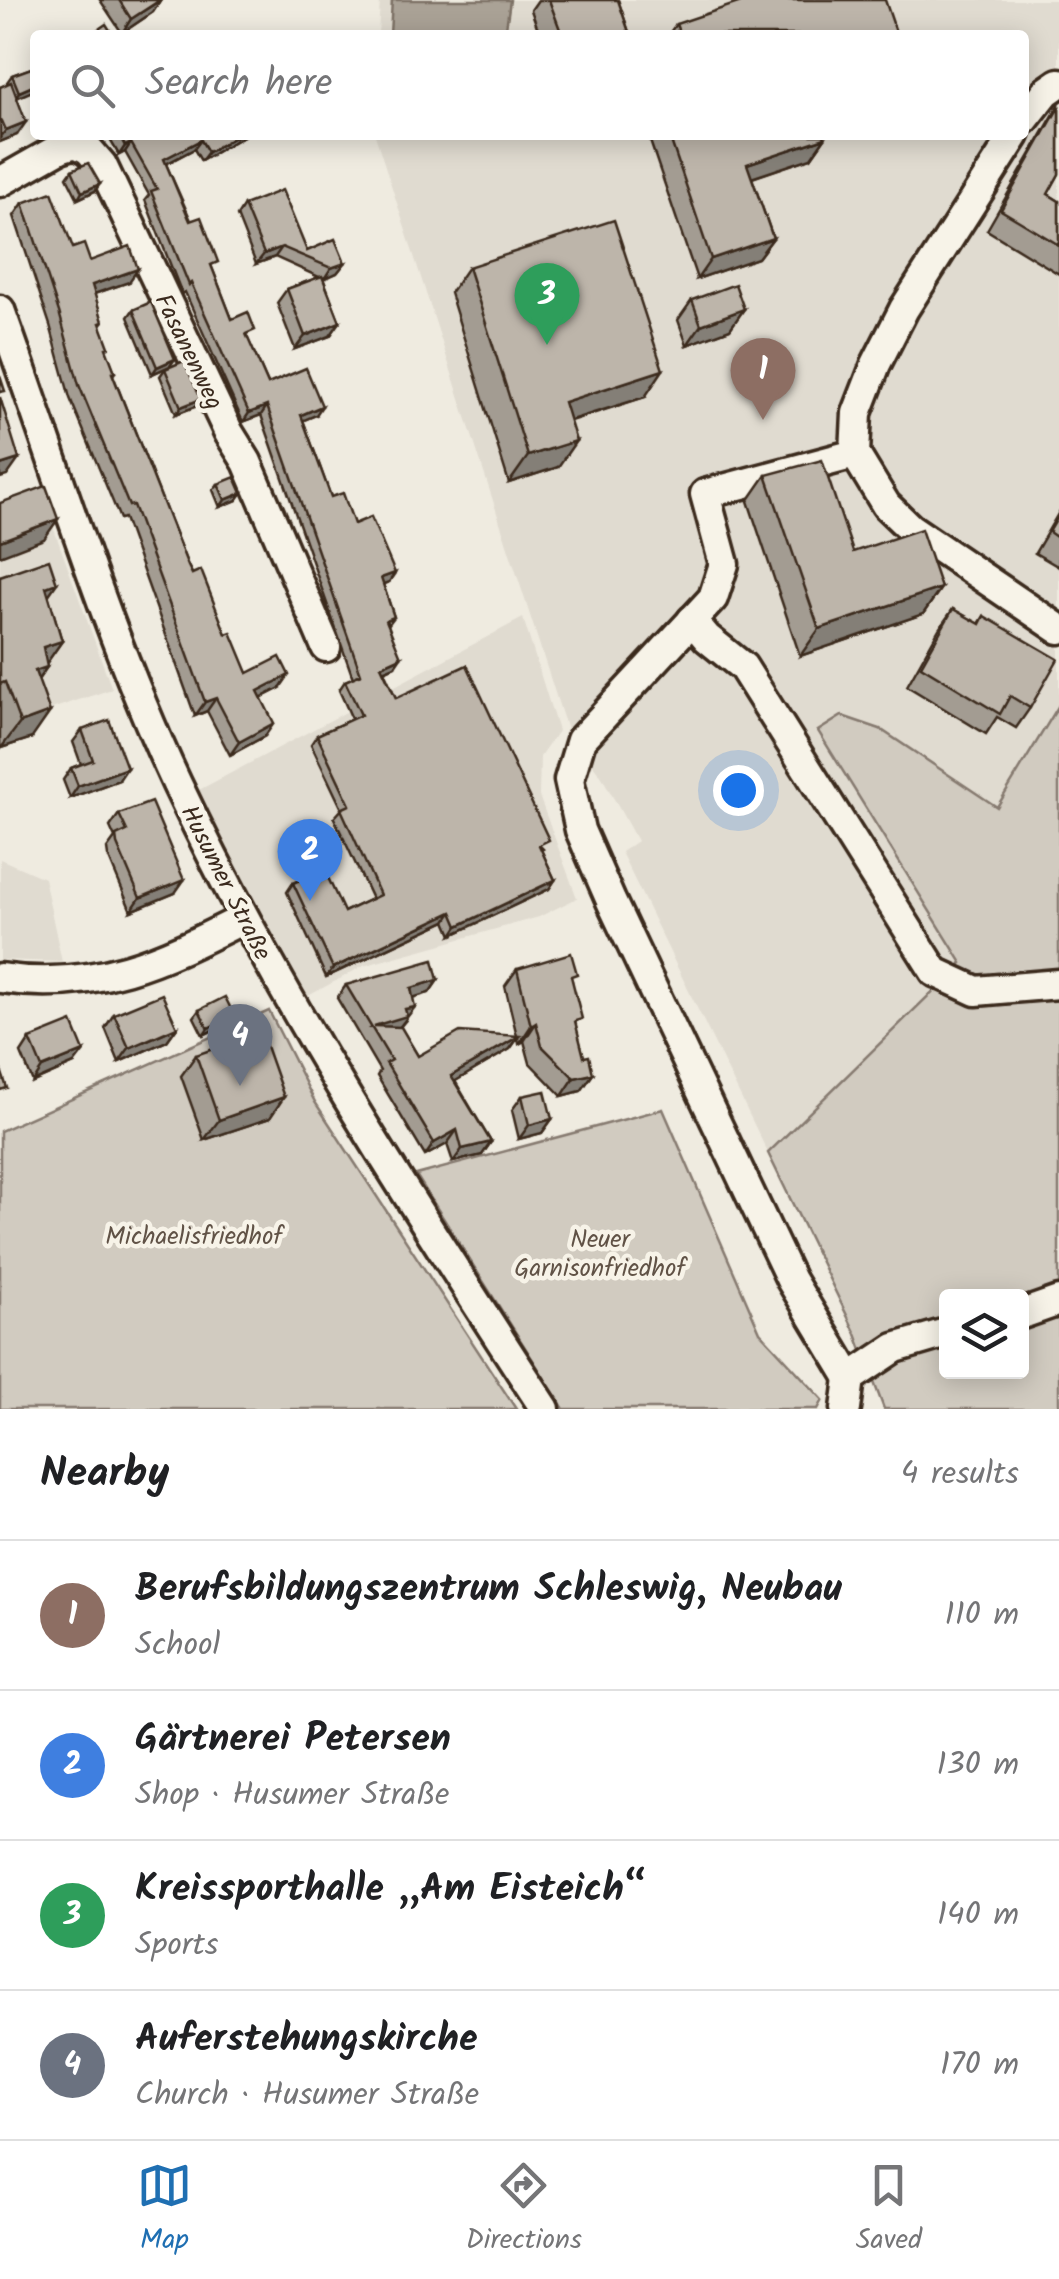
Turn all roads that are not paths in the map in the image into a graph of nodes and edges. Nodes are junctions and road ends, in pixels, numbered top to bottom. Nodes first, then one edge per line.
1 (1059, 83) edge
2 (1029, 112) edge
3 (1011, 140) edge
4 (0, 182) edge
5 (0, 310) edge
6 (855, 454) junction
7 (692, 620) junction
8 (1059, 629) edge
9 (326, 647) dead end
10 (244, 920) junction
11 (0, 978) edge
12 (1059, 984) edge
13 (1059, 1301) edge
14 (1029, 1312) edge
15 (939, 1335) edge
16 (850, 1378) junction
17 (545, 1409) edge
18 (846, 1409) edge

1 - 2 street
3 - 6 street
4 - 9 street, Fasanenweg
5 - 10 street, Husumer Straße
6 - 7 street
6 - 8 street
7 - 12 street
7 - 16 street
10 - 11 street
10 - 17 street, Husumer Straße
13 - 14 street
15 - 16 street
16 - 18 street

